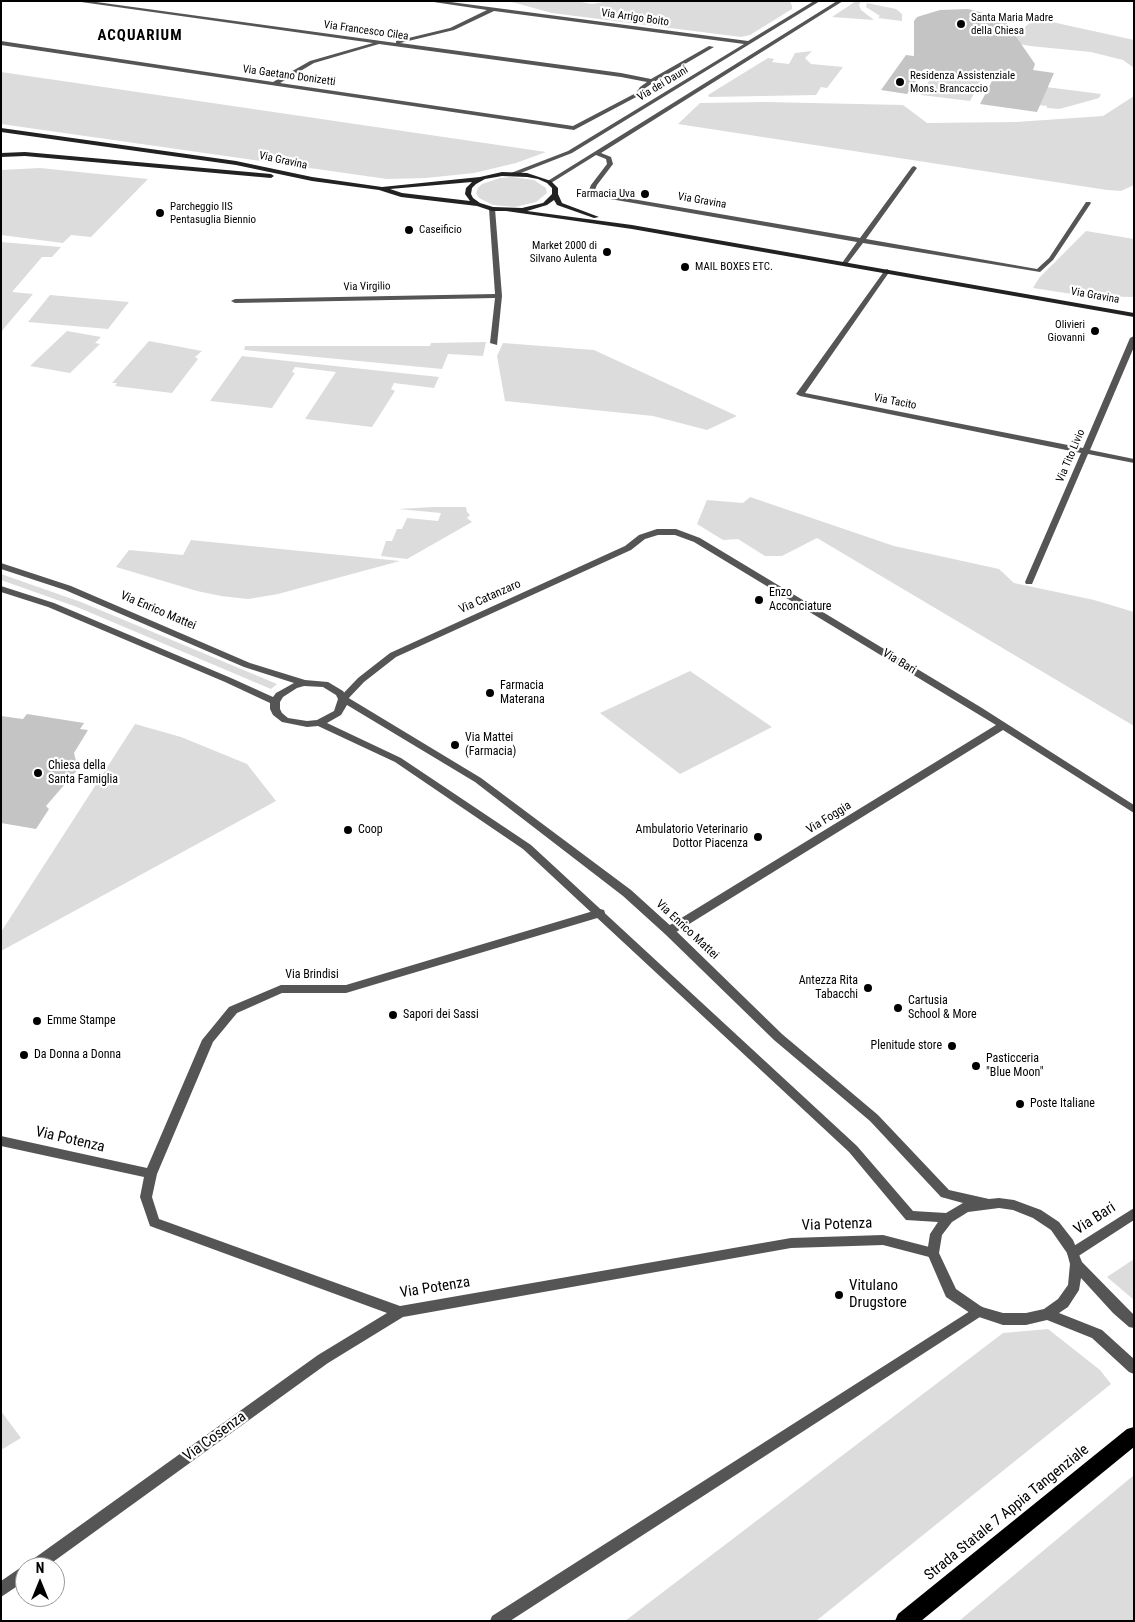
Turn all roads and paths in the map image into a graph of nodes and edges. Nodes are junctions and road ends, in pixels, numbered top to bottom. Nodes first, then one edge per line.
1 (76, 1) edge
2 (429, 1) edge
3 (480, 1) edge
4 (818, 1) edge
5 (841, 1) edge
6 (493, 9) junction
7 (1, 43) edge
8 (380, 43) junction
9 (750, 43) junction
10 (711, 47) dead end
11 (738, 50) junction
12 (755, 53) junction
13 (652, 81) junction
14 (272, 84) junction
15 (1, 130) edge
16 (596, 153) junction
17 (1, 155) edge
18 (914, 168) dead end
19 (513, 174) junction
20 (483, 178) junction
21 (312, 179) junction
22 (549, 182) junction
23 (380, 188) junction
24 (555, 194) junction
25 (1088, 203) dead end
26 (478, 204) junction
27 (492, 208) junction
28 (508, 210) junction
29 (626, 226) junction
30 (862, 240) junction
31 (845, 263) junction
32 (887, 271) junction
33 (499, 296) junction
34 (235, 301) dead end
35 (1134, 315) edge
36 (1134, 338) edge
37 (494, 343) dead end
38 (1085, 451) junction
39 (1134, 461) edge
40 (657, 532) joint
41 (1, 566) edge
42 (1029, 582) dead end
43 (1, 588) edge
44 (304, 683) junction
45 (343, 699) junction
46 (275, 702) junction
47 (319, 723) junction
48 (1002, 726) junction
49 (1134, 810) edge
50 (600, 913) junction
51 (669, 931) junction
52 (1, 1140) edge
53 (151, 1174) junction
54 (989, 1204) junction
55 (1134, 1213) edge
56 (948, 1218) junction
57 (933, 1253) junction
58 (1075, 1258) junction
59 (978, 1311) junction
60 (400, 1312) junction
61 (1047, 1314) junction
62 (1134, 1323) edge
63 (1134, 1368) edge
64 (1134, 1435) edge
65 (48, 1557) edge
66 (15, 1580) edge
67 (1, 1590) edge
68 (498, 1621) edge
69 (905, 1621) edge

1 - 8 street, Via Francesco Cilea
2 - 6 street, Via Arrigo Boito
3 - 6 street
4 - 9 street, Via dei Dauni
5 - 12 street, Via dei Dauni
6 - 8 street
6 - 9 street, Via Arrigo Boito
7 - 14 street, Via Gaetano Donizetti
8 - 13 street, Via Francesco Cilea
8 - 14 street
9 - 11 street, Via dei Dauni
10 - 13 street
11 - 12 street
11 - 19 street, Via dei Dauni
12 - 16 street, Via dei Dauni
13 - 14 street, Via Gaetano Donizetti
15 - 21 main road, Via Gravina
16 - 22 street, Via dei Dauni
16 - 30 street, Via Gravina
17 - 21 main road, Via Gravina
18 - 30 street
19 - 20 main road
19 - 22 main road
20 - 23 main road
20 - 26 main road
21 - 23 main road
22 - 24 main road
23 - 26 main road
24 - 28 main road
24 - 29 main road
25 - 30 street, Via Gravina
26 - 27 main road
27 - 28 main road
27 - 33 street
28 - 29 main road
29 - 31 main road, Via Gravina
30 - 31 street
31 - 32 main road, Via Gravina
32 - 35 main road, Via Gravina
32 - 38 street, Via Tacito
33 - 34 street, Via Virgilio
33 - 37 street
36 - 38 street, Via Tito Livio
38 - 39 street, Via Tacito
38 - 42 street, Via Tito Livio
40 - 45 street, Via Catanzaro
40 - 48 street, Via Bari
41 - 44 street, Via Enrico Mattei
43 - 46 street
44 - 45 street
44 - 46 street
45 - 47 street
45 - 51 street, Via Enrico Mattei
46 - 47 street
47 - 50 street
48 - 49 street, Via Bari
48 - 51 street, Via Foggia
50 - 53 street, Via Brindisi
50 - 56 street
51 - 54 street, Via Enrico Mattei
52 - 53 street, Via Potenza
53 - 60 street, Via Potenza
54 - 56 street
54 - 58 street
55 - 58 street, Via Bari
56 - 57 street
57 - 59 street
57 - 60 street, Via Potenza
58 - 61 street
58 - 62 street
59 - 61 street
59 - 68 street
60 - 65 street, Via Cosenza
61 - 63 street
64 - 69 highway, Strada Statale 7 Appia Tangenziale
66 - 67 street

